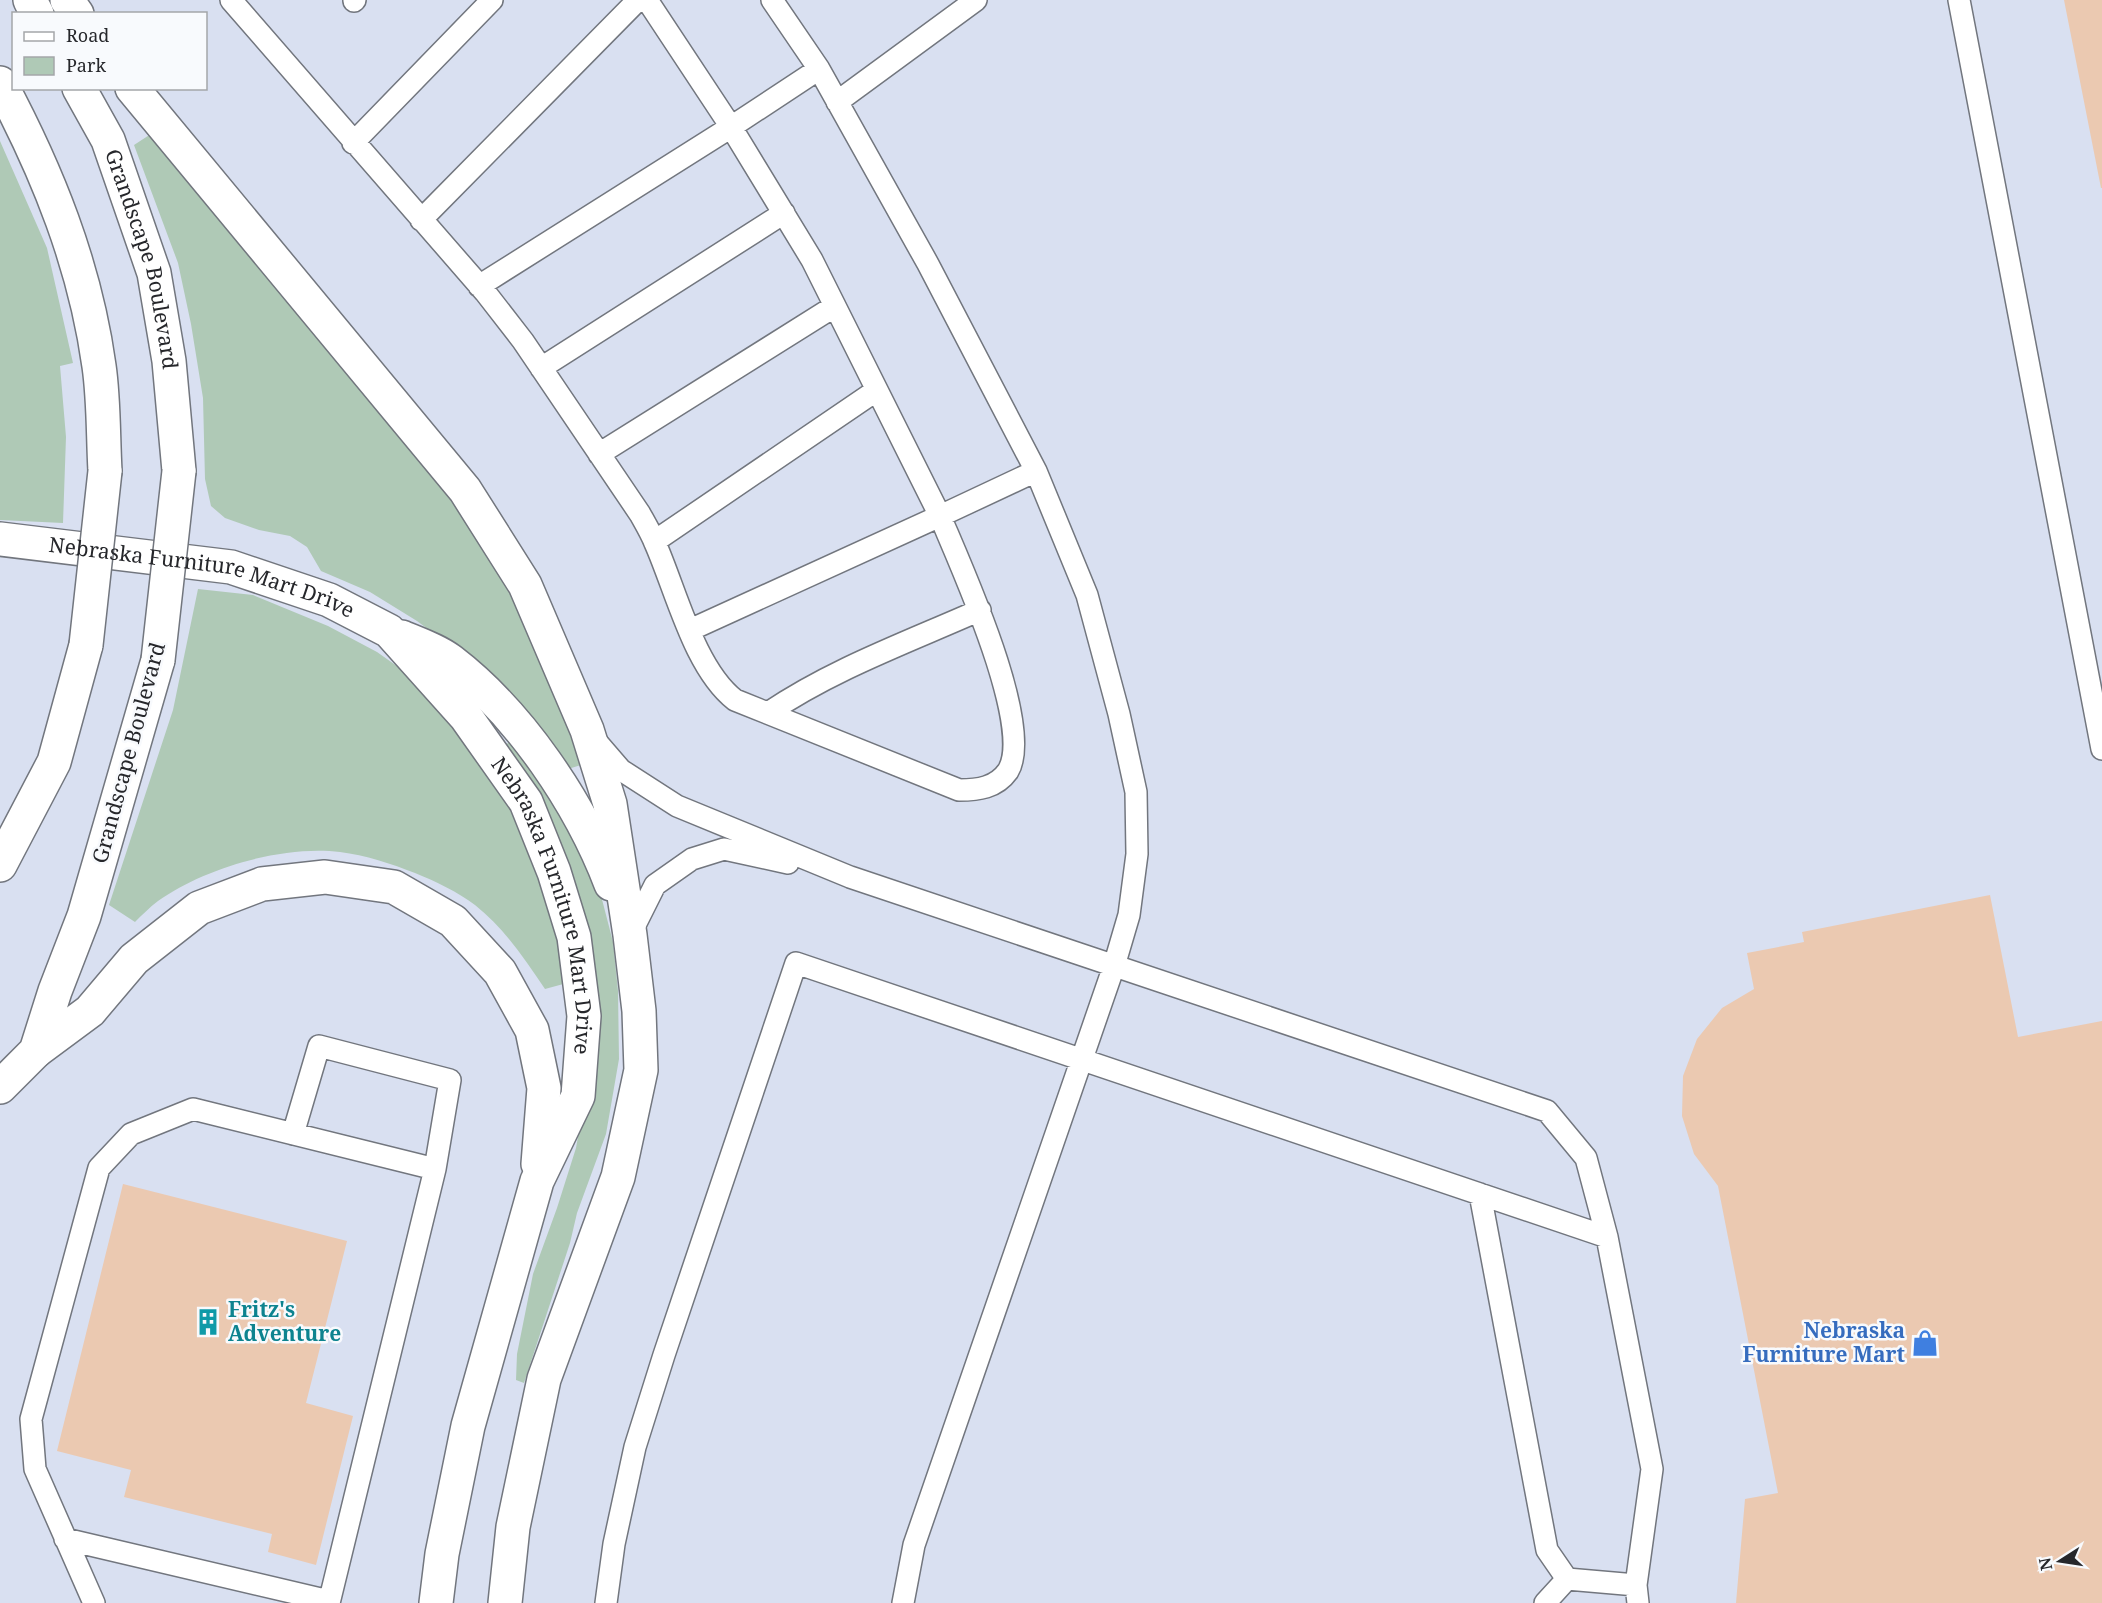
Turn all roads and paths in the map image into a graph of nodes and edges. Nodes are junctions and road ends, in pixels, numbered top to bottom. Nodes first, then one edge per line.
1 (231, 0) edge
2 (492, 0) edge
3 (638, 0) edge
4 (647, 0) edge
5 (772, 0) edge
6 (976, 0) edge
7 (1959, 0) edge
8 (819, 69) junction
9 (0, 83) edge
10 (80, 90) edge
11 (134, 90) edge
12 (837, 102) junction
13 (731, 127) junction
14 (354, 142) junction
15 (784, 213) junction
16 (421, 220) junction
17 (479, 286) junction
18 (836, 306) junction
19 (541, 368) junction
20 (877, 390) junction
21 (600, 454) junction
22 (1036, 471) junction
23 (940, 516) junction
24 (0, 539) edge
25 (655, 541) junction
26 (980, 610) junction
27 (690, 630) junction
28 (389, 632) junction
29 (768, 713) junction
30 (587, 730) junction
31 (2102, 749) edge
32 (0, 865) edge
33 (850, 877) junction
34 (630, 935) junction
35 (1114, 966) junction
36 (36, 1051) junction
37 (1082, 1059) junction
38 (0, 1087) edge
39 (293, 1134) junction
40 (435, 1169) junction
41 (537, 1181) junction
42 (1480, 1194) junction
43 (1606, 1237) junction
44 (65, 1539) junction
45 (1567, 1579) junction
46 (1637, 1594) edge
47 (329, 1602) edge
48 (94, 1603) edge
49 (436, 1603) edge
50 (505, 1603) edge
51 (606, 1603) edge
52 (903, 1603) edge
53 (1545, 1603) edge

1 - 14 lane
2 - 14 lane
3 - 16 lane
4 - 13 lane
5 - 8 lane
6 - 12 lane
7 - 31 lane
8 - 12 lane
8 - 13 lane
9 - 32 street, bridge
10 - 36 street, Grandscape Boulevard, bridge
11 - 30 street
12 - 22 lane
13 - 15 lane
13 - 17 lane
14 - 16 lane
15 - 18 lane
15 - 19 lane
16 - 17 lane
17 - 19 lane
18 - 20 lane
18 - 21 lane
19 - 21 lane
20 - 23 lane
20 - 25 lane
21 - 25 lane
22 - 23 lane
22 - 35 lane
23 - 26 lane
23 - 27 lane
24 - 28 street, Nebraska Furniture Mart Drive
25 - 27 lane
26 - 29 lane
26 - 29 lane
27 - 29 lane
28 - 34 street
28 - 41 street, Nebraska Furniture Mart Drive
30 - 33 lane
30 - 34 street
33 - 34 lane
33 - 35 lane
34 - 50 street
35 - 37 lane
35 - 43 lane
36 - 38 street, Grandscape Boulevard
36 - 41 street
37 - 42 lane
37 - 51 lane
37 - 52 lane
39 - 40 lane
39 - 40 lane
39 - 44 lane
40 - 47 lane
41 - 49 street, Nebraska Furniture Mart Drive
42 - 43 lane
42 - 45 lane
43 - 46 lane
44 - 47 lane
44 - 48 lane
45 - 46 lane
45 - 53 lane

